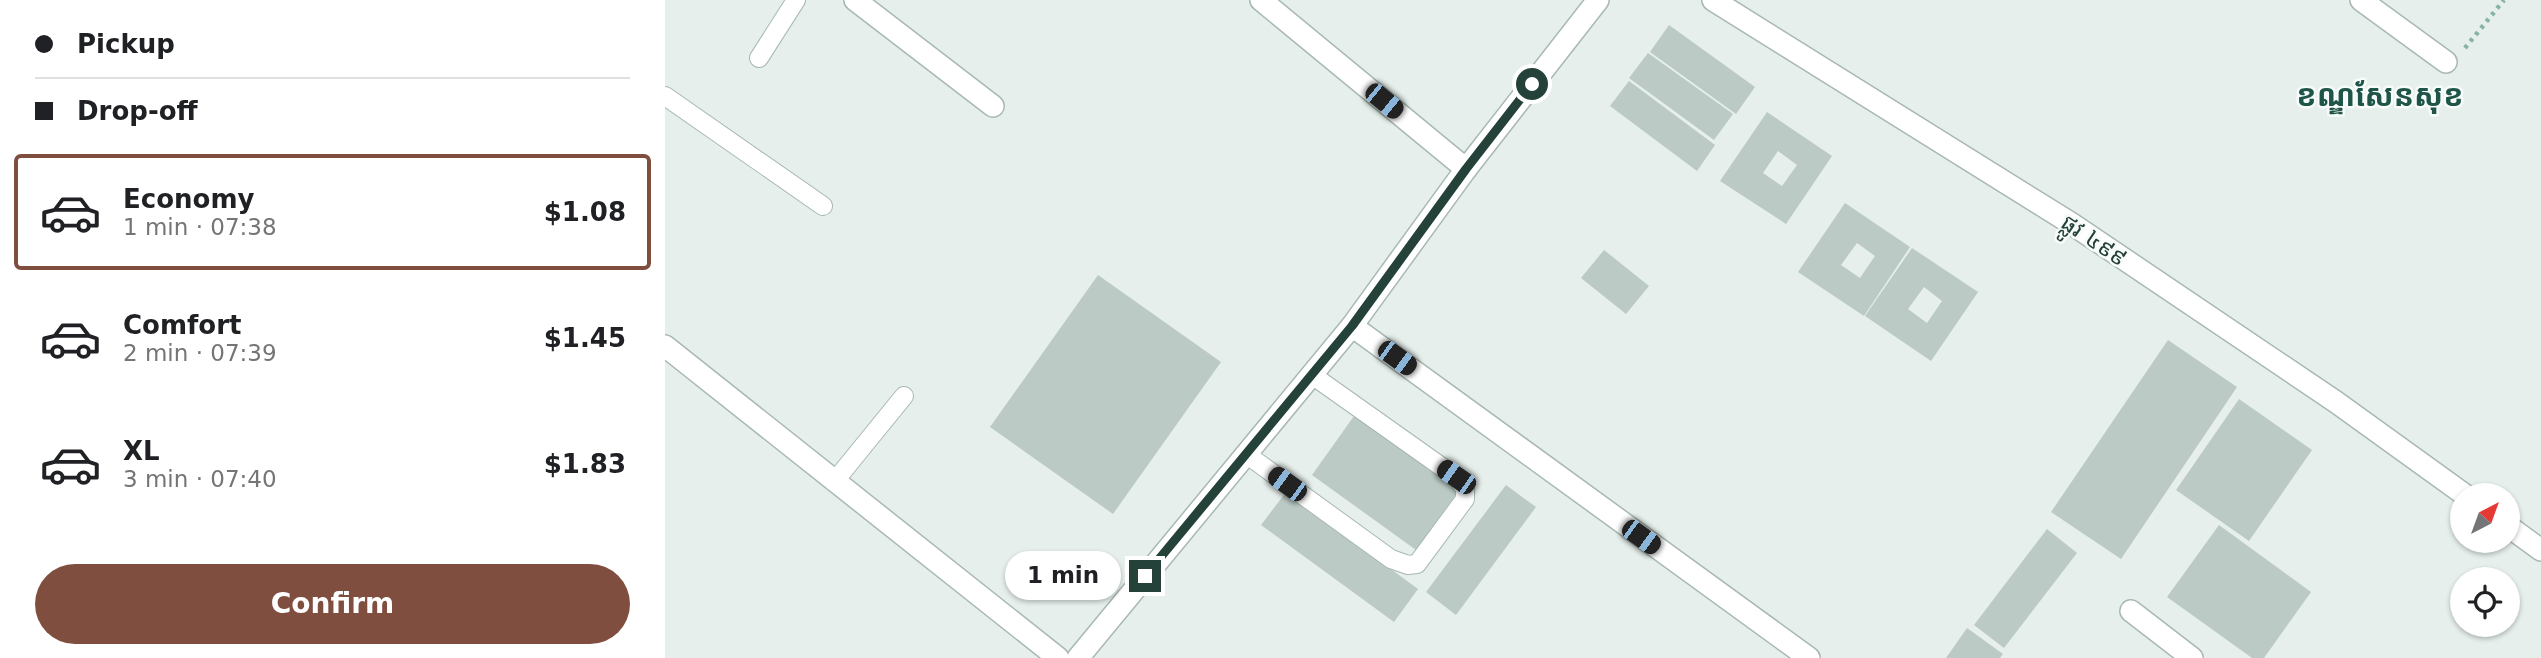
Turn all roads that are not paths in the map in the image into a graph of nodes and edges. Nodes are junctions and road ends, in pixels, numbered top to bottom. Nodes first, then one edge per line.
1 (796, 0) edge
2 (856, 0) edge
3 (1261, 0) edge
4 (1598, 0) edge
5 (1713, 0) edge
6 (2361, 0) edge
7 (759, 58) dead end
8 (2446, 62) road end
9 (665, 96) edge
10 (993, 106) dead end
11 (1466, 169) junction
12 (823, 206) dead end
13 (1352, 326) junction
14 (665, 346) edge
15 (1312, 375) junction
16 (904, 396) dead end
17 (1246, 454) junction
18 (834, 482) junction
19 (2450, 484) edge
20 (2520, 535) edge
21 (2541, 550) edge
22 (2131, 611) dead end
23 (1058, 658) edge
24 (1078, 658) edge
25 (1808, 658) edge
26 (2192, 658) edge

1 - 7 lane
2 - 10 street
3 - 11 street
4 - 11 street
5 - 19 street, ផ្លូវ ៤៩៩
6 - 8 street
9 - 12 lane
11 - 13 street
13 - 15 street
13 - 25 street
14 - 18 street
15 - 17 street
15 - 17 lane
16 - 18 lane
17 - 24 street
18 - 23 street
20 - 21 street
22 - 26 street

